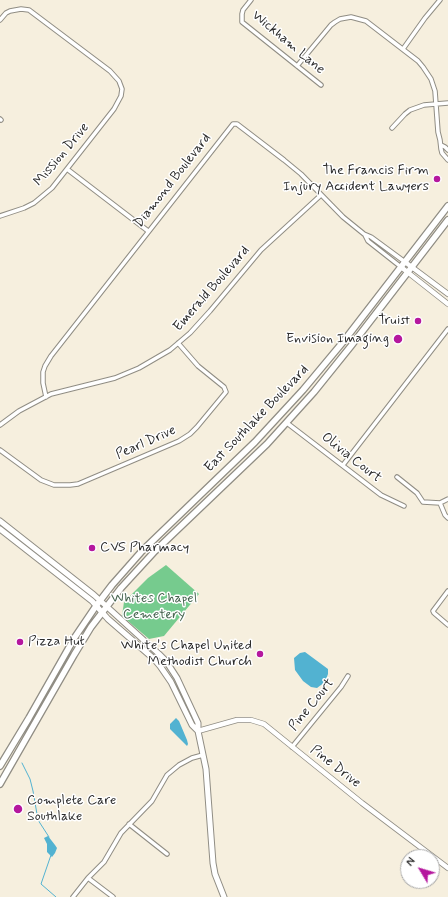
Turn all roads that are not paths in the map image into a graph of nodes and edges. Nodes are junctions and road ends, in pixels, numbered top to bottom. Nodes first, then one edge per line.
1 (251, 0) edge
2 (440, 0) edge
3 (0, 20) edge
4 (403, 49) junction
5 (297, 66) junction
6 (321, 85) dead end
7 (448, 103) edge
8 (436, 105) junction
9 (392, 128) dead end
10 (441, 145) junction
11 (448, 150) edge
12 (448, 160) edge
13 (67, 168) junction
14 (321, 196) junction
15 (448, 206) edge
16 (0, 216) edge
17 (448, 220) edge
18 (148, 231) junction
19 (364, 234) junction
20 (403, 264) junction
21 (412, 267) junction
22 (408, 272) junction
23 (448, 294) edge
24 (448, 304) edge
25 (448, 329) edge
26 (178, 343) junction
27 (304, 390) junction
28 (46, 397) junction
29 (287, 423) junction
30 (0, 425) edge
31 (0, 450) edge
32 (343, 466) junction
33 (397, 477) dead end
34 (448, 500) edge
35 (440, 503) junction
36 (404, 506) dead end
37 (448, 518) edge
38 (0, 520) edge
39 (170, 523) junction
40 (0, 529) edge
41 (176, 531) junction
42 (448, 591) edge
43 (100, 601) junction
44 (96, 606) junction
45 (106, 607) junction
46 (102, 612) junction
47 (448, 625) edge
48 (348, 676) dead end
49 (198, 731) junction
50 (292, 747) junction
51 (203, 755) junction
52 (0, 766) edge
53 (0, 784) edge
54 (129, 824) junction
55 (167, 854) dead end
56 (448, 868) edge
57 (88, 878) junction
58 (73, 897) edge
59 (113, 897) edge
60 (224, 897) edge

1 - 5 street, Wickham Lane
2 - 4 street
3 - 13 street, Mission Drive
4 - 5 street
4 - 8 street
5 - 6 street, Wickham Lane
7 - 8 street
8 - 9 street
8 - 10 street
10 - 11 street
10 - 12 street
13 - 16 street, Mission Drive
13 - 18 street
14 - 18 street, Diamond Boulevard
14 - 19 street, Diamond Boulevard
14 - 26 street, Emerald Boulevard
15 - 20 main road, East Southlake Boulevard
17 - 21 main road, East Southlake Boulevard
18 - 28 street, Diamond Boulevard
19 - 20 street, Diamond Boulevard
19 - 20 street, Diamond Boulevard
20 - 21 street
20 - 22 street
20 - 27 main road, East Southlake Boulevard
21 - 22 main road, East Southlake Boulevard
21 - 23 street
22 - 24 street
22 - 29 main road, East Southlake Boulevard
25 - 32 street
26 - 28 street, Emerald Boulevard
26 - 31 street, Pearl Drive
27 - 29 main road
27 - 39 main road, East Southlake Boulevard
28 - 30 street, Emerald Boulevard
29 - 32 street, Olivia Court
29 - 41 main road, East Southlake Boulevard
32 - 36 street, Olivia Court
33 - 35 street
34 - 35 street
35 - 37 street
38 - 43 main road
39 - 41 main road
39 - 43 main road, East Southlake Boulevard
40 - 44 main road
41 - 45 main road, East Southlake Boulevard
42 - 47 street
43 - 44 main road, East Southlake Boulevard
43 - 45 main road
44 - 46 main road
44 - 52 main road, East Southlake Boulevard
45 - 46 main road, East Southlake Boulevard
45 - 49 main road
46 - 49 main road
46 - 53 main road, East Southlake Boulevard
48 - 50 street, Pine Court
49 - 50 street, Pine Drive
49 - 51 main road
50 - 56 street, Pine Drive
51 - 54 street
51 - 60 main road
54 - 55 street
54 - 57 street
57 - 58 street
57 - 59 street

